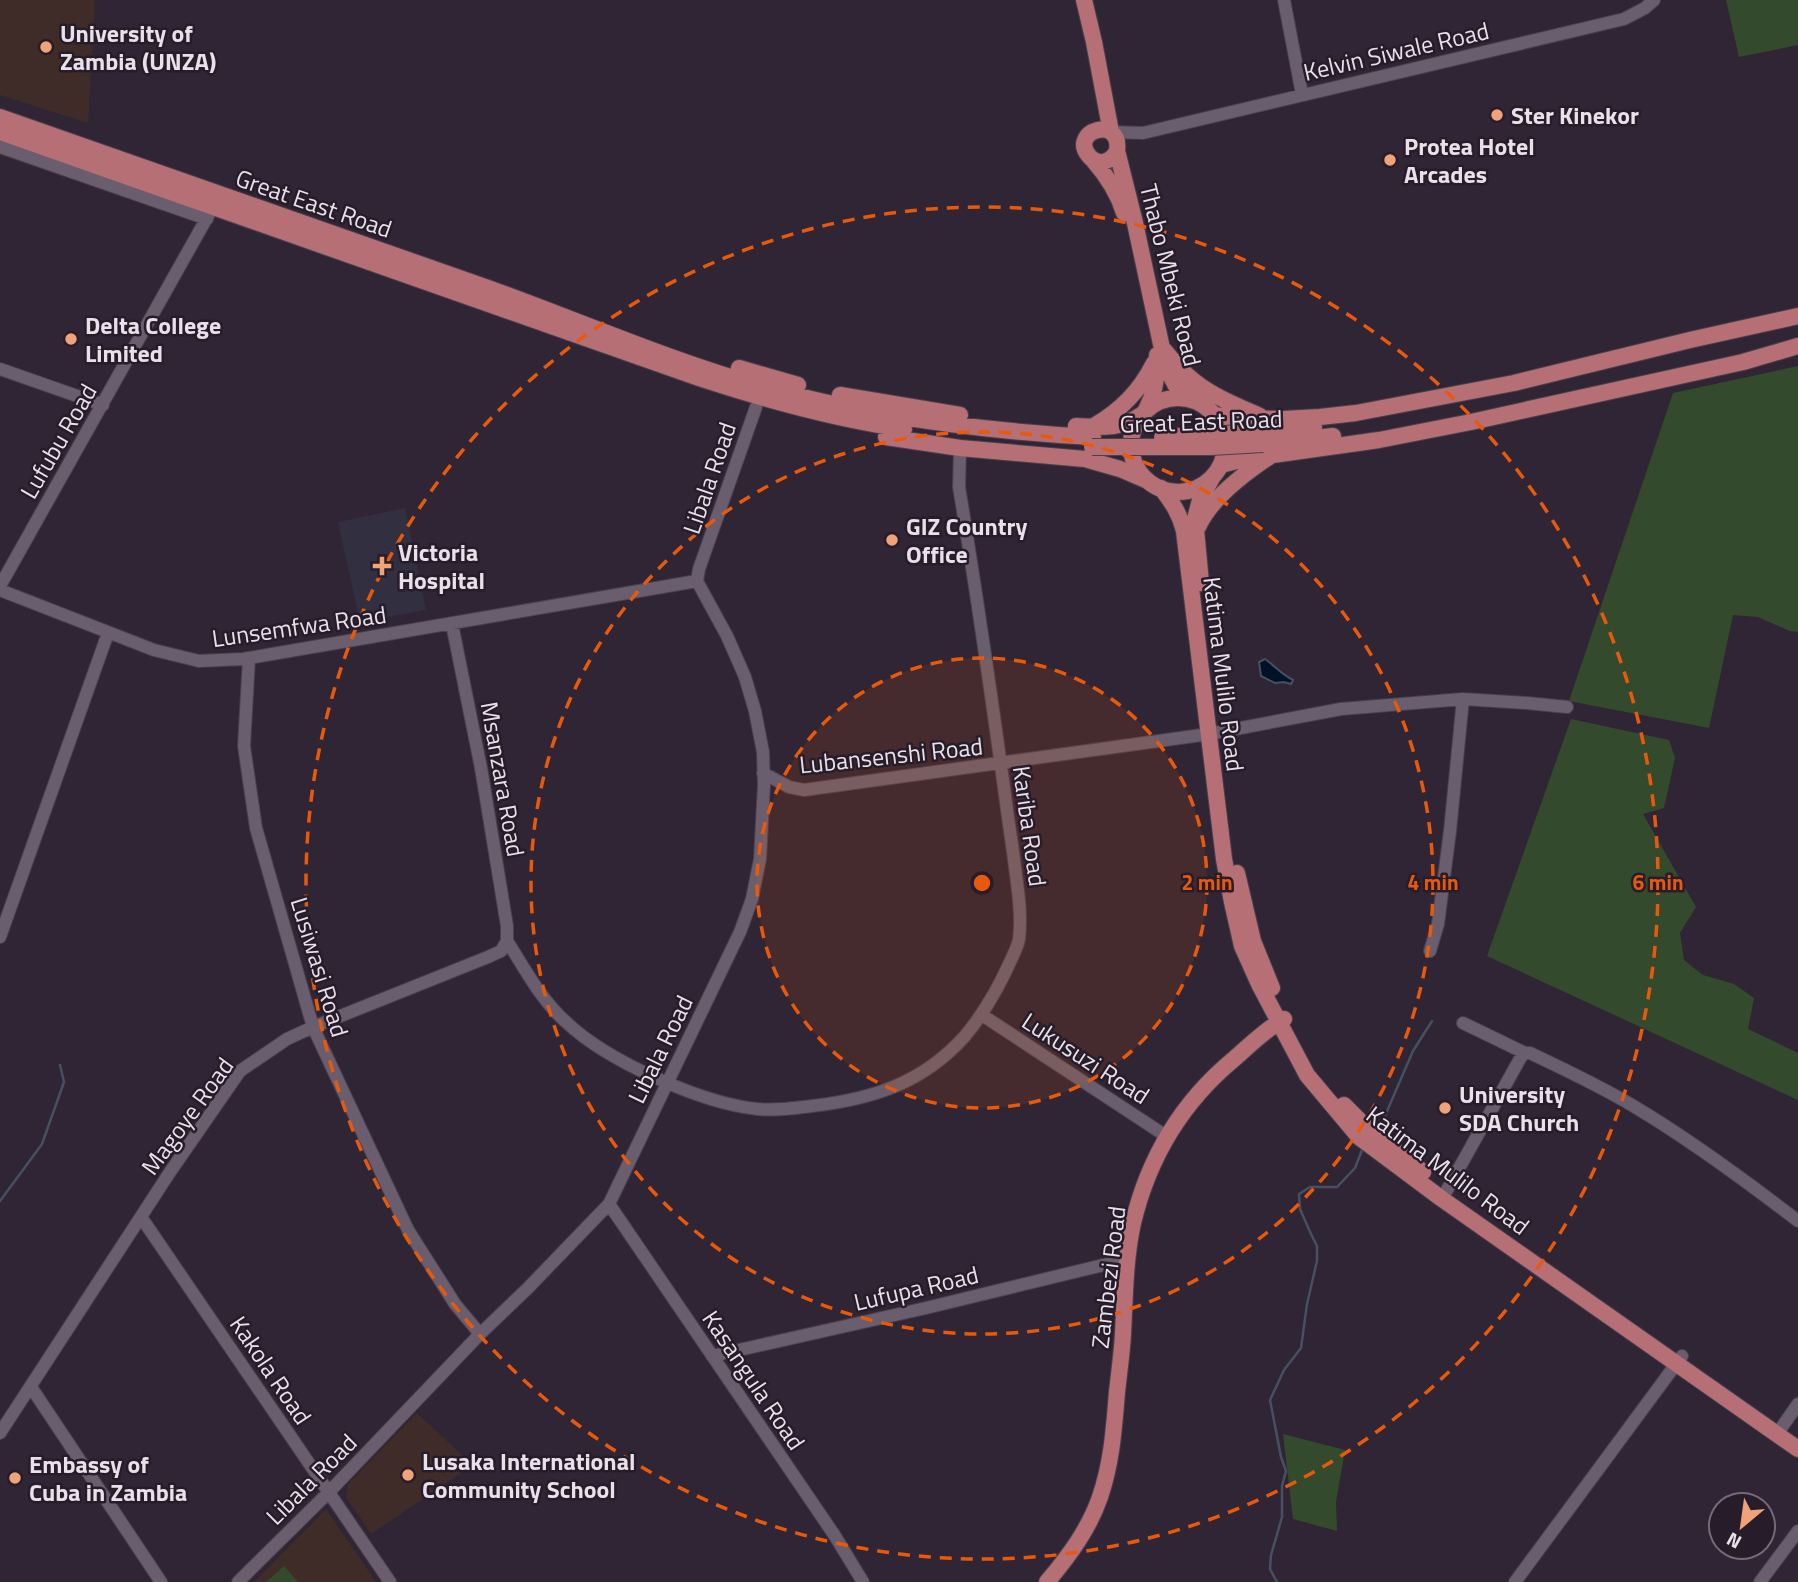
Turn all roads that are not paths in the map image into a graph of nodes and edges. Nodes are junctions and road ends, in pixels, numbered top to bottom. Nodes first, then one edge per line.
1 (1084, 0) edge
2 (1284, 0) edge
3 (1654, 0) edge
4 (1094, 42) junction
5 (1302, 94) junction
6 (0, 117) edge
7 (0, 132) edge
8 (1111, 132) junction
9 (1143, 133) junction
10 (1089, 134) junction
11 (0, 147) edge
12 (1117, 150) junction
13 (1093, 160) junction
14 (210, 213) junction
15 (1798, 316) edge
16 (1798, 323) edge
17 (1798, 338) edge
18 (611, 341) junction
19 (1798, 346) edge
20 (1160, 352) junction
21 (0, 369) edge
22 (1196, 401) junction
23 (103, 405) junction
24 (756, 407) junction
25 (1143, 412) junction
26 (1215, 415) junction
27 (1093, 437) junction
28 (1265, 438) junction
29 (960, 448) junction
30 (1217, 471) junction
31 (1154, 485) junction
32 (1196, 532) junction
33 (697, 581) junction
34 (0, 588) edge
35 (452, 624) junction
36 (108, 633) junction
37 (249, 658) junction
38 (1463, 699) junction
39 (1567, 707) dead end
40 (1215, 733) junction
41 (1001, 763) junction
42 (763, 773) junction
43 (0, 937) edge
44 (508, 941) junction
45 (1430, 951) dead end
46 (982, 1015) junction
47 (1282, 1020) junction
48 (1463, 1023) dead end
49 (313, 1027) junction
50 (1525, 1053) junction
51 (667, 1083) junction
52 (1166, 1136) junction
53 (1444, 1194) junction
54 (609, 1204) junction
55 (141, 1217) junction
56 (1798, 1221) edge
57 (1128, 1259) junction
58 (480, 1334) junction
59 (712, 1356) junction
60 (1679, 1360) junction
61 (31, 1387) junction
62 (1798, 1404) edge
63 (1780, 1429) junction
64 (0, 1433) edge
65 (1798, 1437) edge
66 (1798, 1449) edge
67 (329, 1492) junction
68 (1798, 1531) edge
69 (1056, 1579) edge
70 (161, 1582) edge
71 (238, 1582) edge
72 (390, 1582) edge
73 (863, 1582) edge
74 (1515, 1582) edge
75 (1760, 1582) edge

1 - 4 main road, Thabo Mbeki Road
2 - 5 street
3 - 5 street, Kelvin Siwale Road
4 - 8 main road, Thabo Mbeki Road
4 - 10 main road, Thabo Mbeki Road
5 - 9 street, Kelvin Siwale Road
6 - 18 main road, Great East Road
7 - 14 main road, Great East Road
8 - 9 street, Kelvin Siwale Road
8 - 10 main road
8 - 12 main road, Thabo Mbeki Road
9 - 12 street, Kelvin Siwale Road
10 - 13 main road, Thabo Mbeki Road
11 - 14 street
12 - 13 main road
12 - 20 main road, Thabo Mbeki Road
13 - 20 main road, Thabo Mbeki Road
14 - 18 main road, Great East Road
14 - 23 street, Lufubu Road
15 - 28 main road, Great East Road
16 - 28 main road, Great East Road
17 - 28 main road, Great East Road
18 - 24 main road, Great East Road
18 - 27 main road, Great East Road
19 - 28 main road, Great East Road
20 - 22 main road, Thabo Mbeki Road
20 - 25 main road, Thabo Mbeki Road
20 - 27 main road
20 - 28 main road
21 - 23 street
22 - 25 main road
22 - 26 main road
23 - 34 street, Lufubu Road
24 - 29 main road, Great East Road
24 - 33 street, Libala Road
25 - 27 main road, Great East Road
25 - 31 main road
26 - 28 main road, Great East Road
26 - 30 main road
27 - 28 main road, Great East Road, bridge
28 - 30 main road, Great East Road
28 - 32 main road
29 - 31 main road, Great East Road
29 - 41 street, Kariba Road
30 - 31 main road
30 - 32 main road, Katima Mulilo Road
31 - 40 main road, Katima Mulilo Road
32 - 40 main road, Katima Mulilo Road
33 - 35 street, Lunsemfwa Road
33 - 42 street, Libala Road
34 - 36 street, Lunsemfwa Road
35 - 37 street, Lunsemfwa Road
35 - 44 street, Msanzara Road
36 - 37 street, Lunsemfwa Road
36 - 43 street
37 - 49 street, Lusiwasi Road
38 - 39 street, Lubansenshi Road
38 - 40 street, Lubansenshi Road
38 - 45 street
40 - 41 street, Lubansenshi Road
40 - 47 main road, Katima Mulilo Road
41 - 42 street, Lubansenshi Road
41 - 46 street, Kariba Road
42 - 51 street, Libala Road
44 - 49 street, Magoye Road
44 - 51 street, Kariba Road
46 - 51 street, Kariba Road
46 - 52 street, Lukusuzi Road
47 - 52 main road, Zambezi Road
47 - 53 main road, Katima Mulilo Road
48 - 50 street
49 - 55 street, Magoye Road
49 - 58 street, Lusiwasi Road
50 - 53 street
50 - 56 street
51 - 54 street, Libala Road
52 - 57 main road, Zambezi Road
53 - 60 main road, Katima Mulilo Road
54 - 58 street, Libala Road
54 - 59 street, Kasangula Road
55 - 61 street, Magoye Road
55 - 67 street, Kakola Road
57 - 59 street, Lufupa Road
57 - 69 main road, Zambezi Road
58 - 67 street, Libala Road
59 - 73 street, Kasangula Road
60 - 63 main road, Katima Mulilo Road
60 - 74 street
61 - 64 street, Magoye Road
61 - 70 street
62 - 63 street
63 - 65 main road, Katima Mulilo Road
63 - 66 main road, Katima Mulilo Road
67 - 71 street, Libala Road
67 - 72 street, Kakola Road
68 - 75 street

